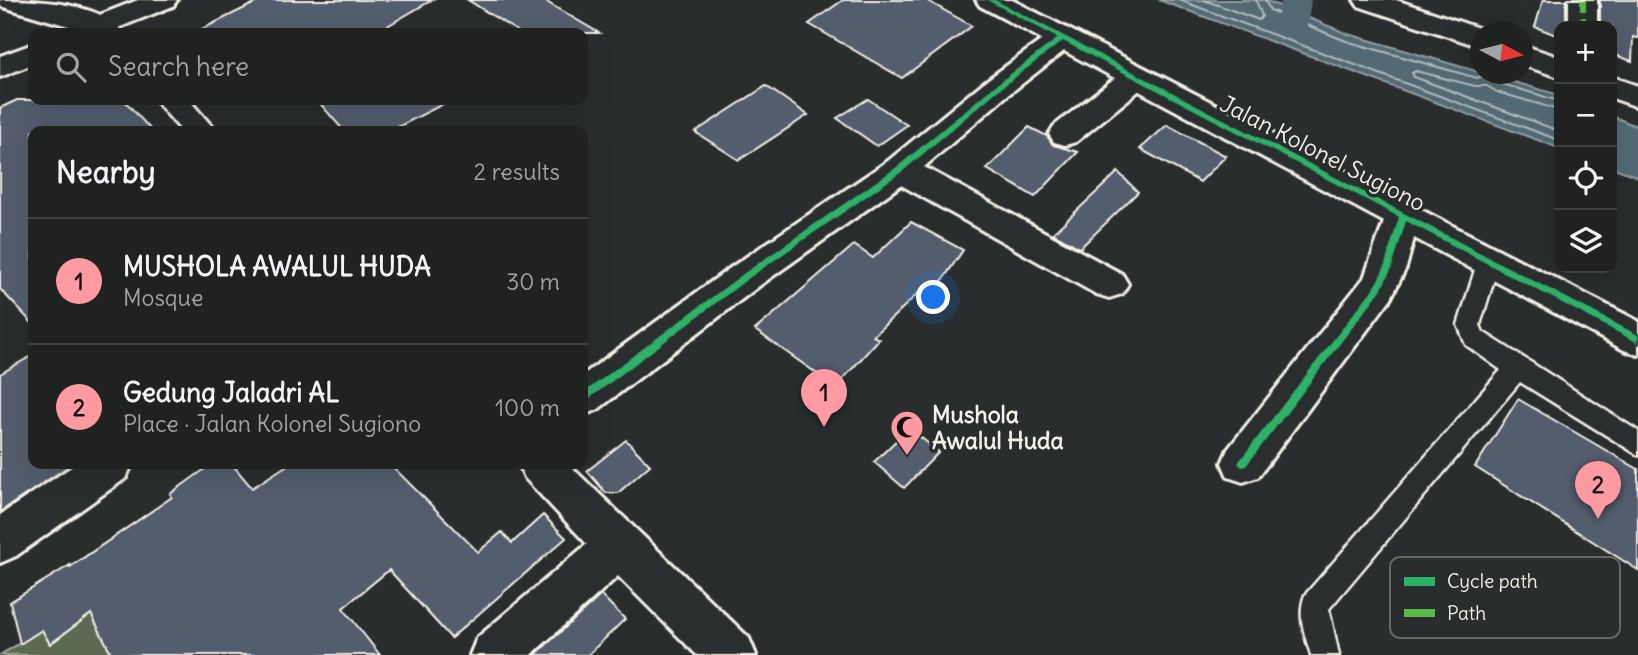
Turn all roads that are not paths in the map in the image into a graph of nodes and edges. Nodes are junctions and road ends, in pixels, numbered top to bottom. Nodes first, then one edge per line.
1 (10, 0) edge
2 (163, 0) edge
3 (990, 0) edge
4 (1368, 0) edge
5 (1583, 0) edge
6 (1583, 21) edge
7 (89, 28) edge
8 (100, 28) edge
9 (1470, 35) edge
10 (1063, 38) junction
11 (28, 55) edge
12 (1533, 58) edge
13 (1554, 65) edge
14 (0, 67) edge
15 (1136, 77) junction
16 (1617, 89) edge
17 (1638, 97) edge
18 (176, 105) edge
19 (195, 126) edge
20 (1065, 134) dead end
21 (900, 169) junction
22 (1403, 216) junction
23 (1489, 260) junction
24 (1109, 284) dead end
25 (1638, 339) edge
26 (1517, 368) junction
27 (588, 394) edge
28 (1638, 444) edge
29 (1243, 463) dead end
30 (104, 469) edge
31 (545, 469) edge
32 (0, 541) edge
33 (619, 546) junction
34 (494, 655) edge
35 (732, 655) edge
36 (1325, 655) edge

1 - 7 street
2 - 8 street
3 - 10 street, Jalan Kolonel Sugiono
4 - 9 street
5 - 6 street
10 - 15 street, Jalan Kolonel Sugiono
10 - 21 street
11 - 14 street
12 - 13 street
15 - 20 street
15 - 22 street, Jalan Kolonel Sugiono
16 - 17 street
18 - 19 street
21 - 24 street
21 - 27 street
22 - 23 street, Jalan Kolonel Sugiono
22 - 29 street
23 - 25 street, Jalan Kolonel Sugiono
23 - 26 lane
26 - 28 lane
26 - 36 lane
30 - 32 street
31 - 33 street
33 - 34 street
33 - 35 street

